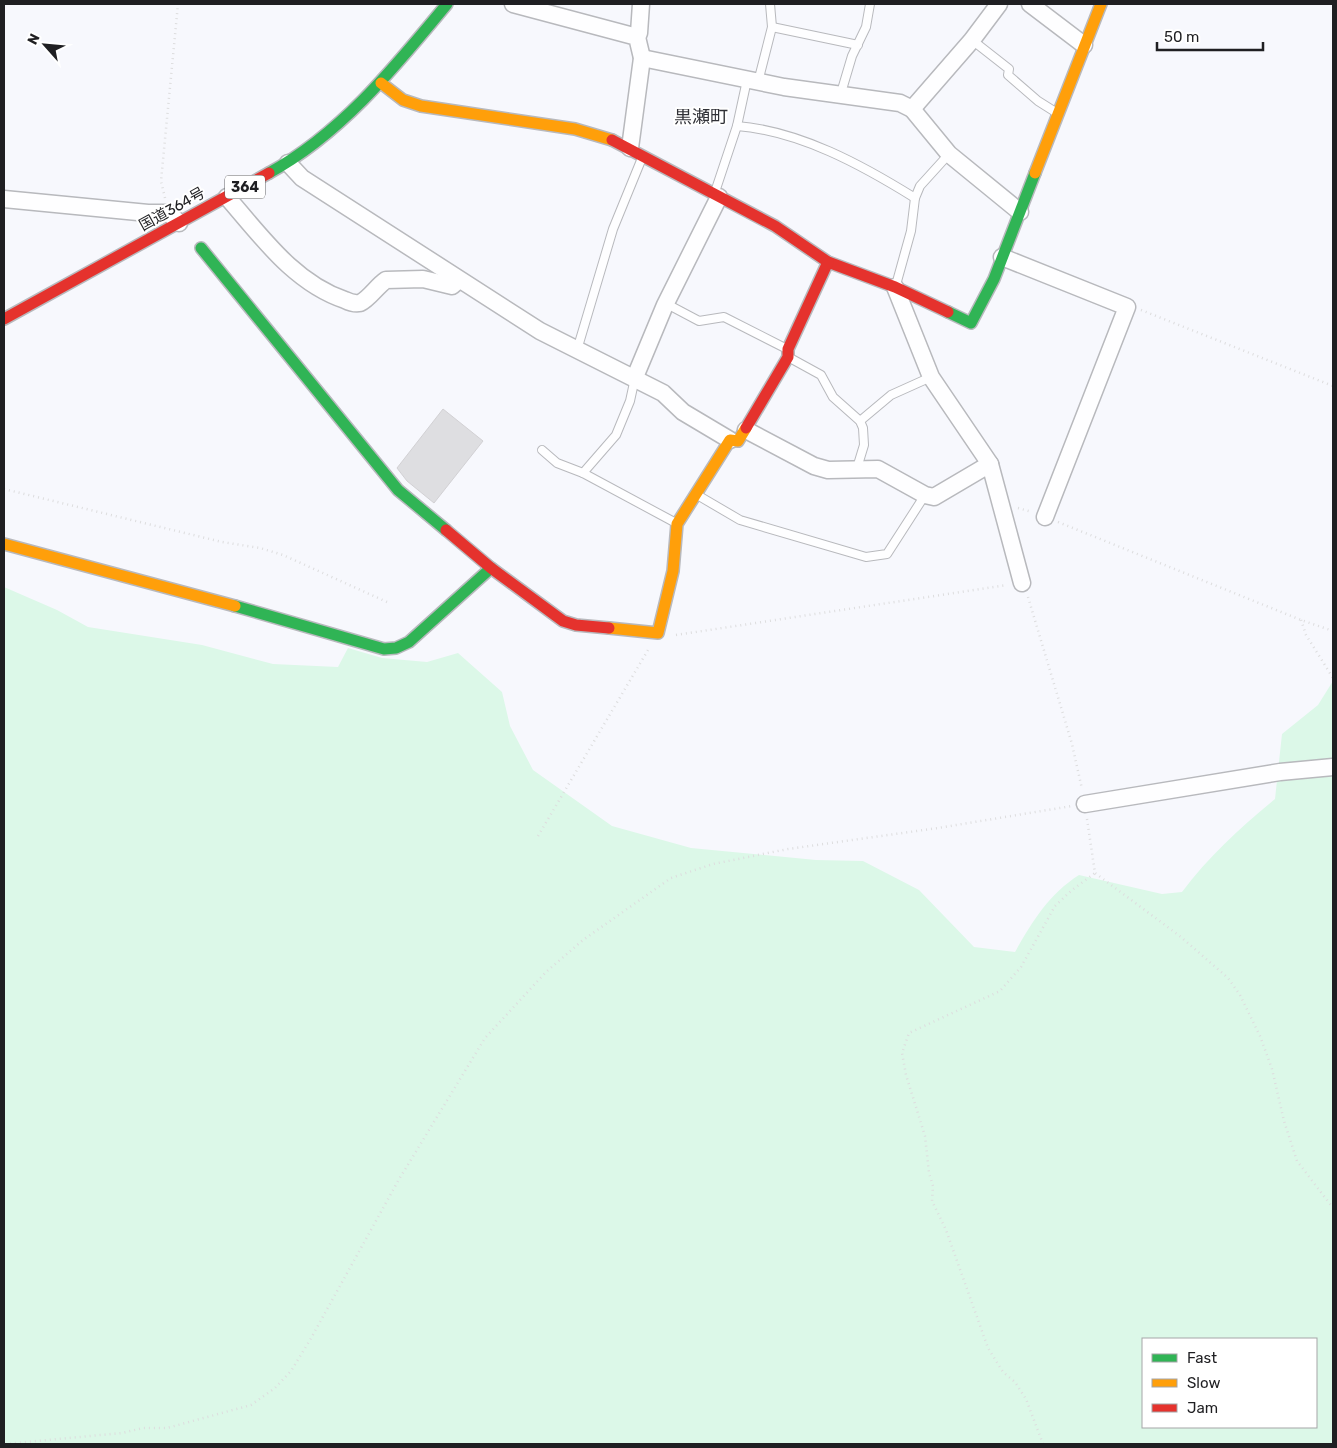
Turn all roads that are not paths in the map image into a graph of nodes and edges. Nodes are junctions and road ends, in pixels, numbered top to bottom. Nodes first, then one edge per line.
1 (447, 4) edge
2 (513, 4) edge
3 (641, 4) edge
4 (770, 4) edge
5 (870, 4) edge
6 (999, 4) edge
7 (1030, 4) edge
8 (1101, 4) edge
9 (772, 27) junction
10 (637, 37) junction
11 (972, 40) junction
12 (858, 45) junction
13 (1084, 45) junction
14 (642, 58) junction
15 (753, 81) junction
16 (381, 83) junction
17 (841, 93) junction
18 (912, 109) junction
19 (1059, 114) junction
20 (737, 126) junction
21 (636, 152) junction
22 (949, 154) junction
23 (288, 163) junction
24 (717, 195) junction
25 (227, 197) junction
26 (915, 198) junction
27 (4, 199) edge
28 (1020, 212) junction
29 (179, 223) junction
30 (202, 248) dead end
31 (1002, 257) junction
32 (828, 262) junction
33 (459, 280) junction
34 (895, 287) junction
35 (666, 304) junction
36 (4, 319) edge
37 (577, 350) junction
38 (788, 353) junction
39 (635, 377) junction
40 (931, 377) junction
41 (860, 422) junction
42 (746, 430) junction
43 (730, 440) junction
44 (542, 450) dead end
45 (990, 464) junction
46 (857, 468) junction
47 (583, 473) junction
48 (696, 494) junction
49 (925, 495) junction
50 (1045, 517) road end
51 (678, 524) junction
52 (4, 544) edge
53 (491, 568) junction
54 (1022, 583) road end
55 (1333, 767) edge
56 (1085, 804) road end

1 - 16 main road, 国道364号 / 364
2 - 10 street
3 - 10 street
4 - 9 lane
5 - 12 lane
6 - 11 street
7 - 13 street
8 - 13 main road
9 - 12 lane
9 - 15 lane
10 - 14 street
11 - 18 street
11 - 19 lane
12 - 17 lane
13 - 19 main road
14 - 15 street
14 - 21 street
15 - 17 street
15 - 20 lane
16 - 21 main road
16 - 23 main road, 国道364号 / 364
17 - 18 street
18 - 22 street
19 - 28 main road
20 - 24 lane
20 - 26 lane
21 - 24 main road
21 - 37 lane
22 - 26 lane
22 - 28 street
23 - 25 main road, 国道364号 / 364
23 - 33 street
24 - 32 main road
24 - 35 street
25 - 29 main road, 国道364号 / 364
25 - 33 street
26 - 34 lane
27 - 29 street
28 - 31 main road
29 - 36 main road, 国道364号 / 364
30 - 53 main road
31 - 34 main road
31 - 50 street
32 - 34 main road
32 - 38 main road
33 - 37 street
34 - 40 street
35 - 38 lane
35 - 39 street
37 - 39 street
38 - 41 lane
38 - 42 main road
39 - 43 street
39 - 47 lane
40 - 41 lane
40 - 45 street
41 - 46 lane
42 - 43 main road
42 - 46 street
43 - 48 main road
44 - 47 lane
45 - 49 street
45 - 54 street
46 - 49 street
47 - 51 lane
48 - 49 lane
48 - 51 main road
51 - 53 main road
52 - 53 main road
55 - 56 street

